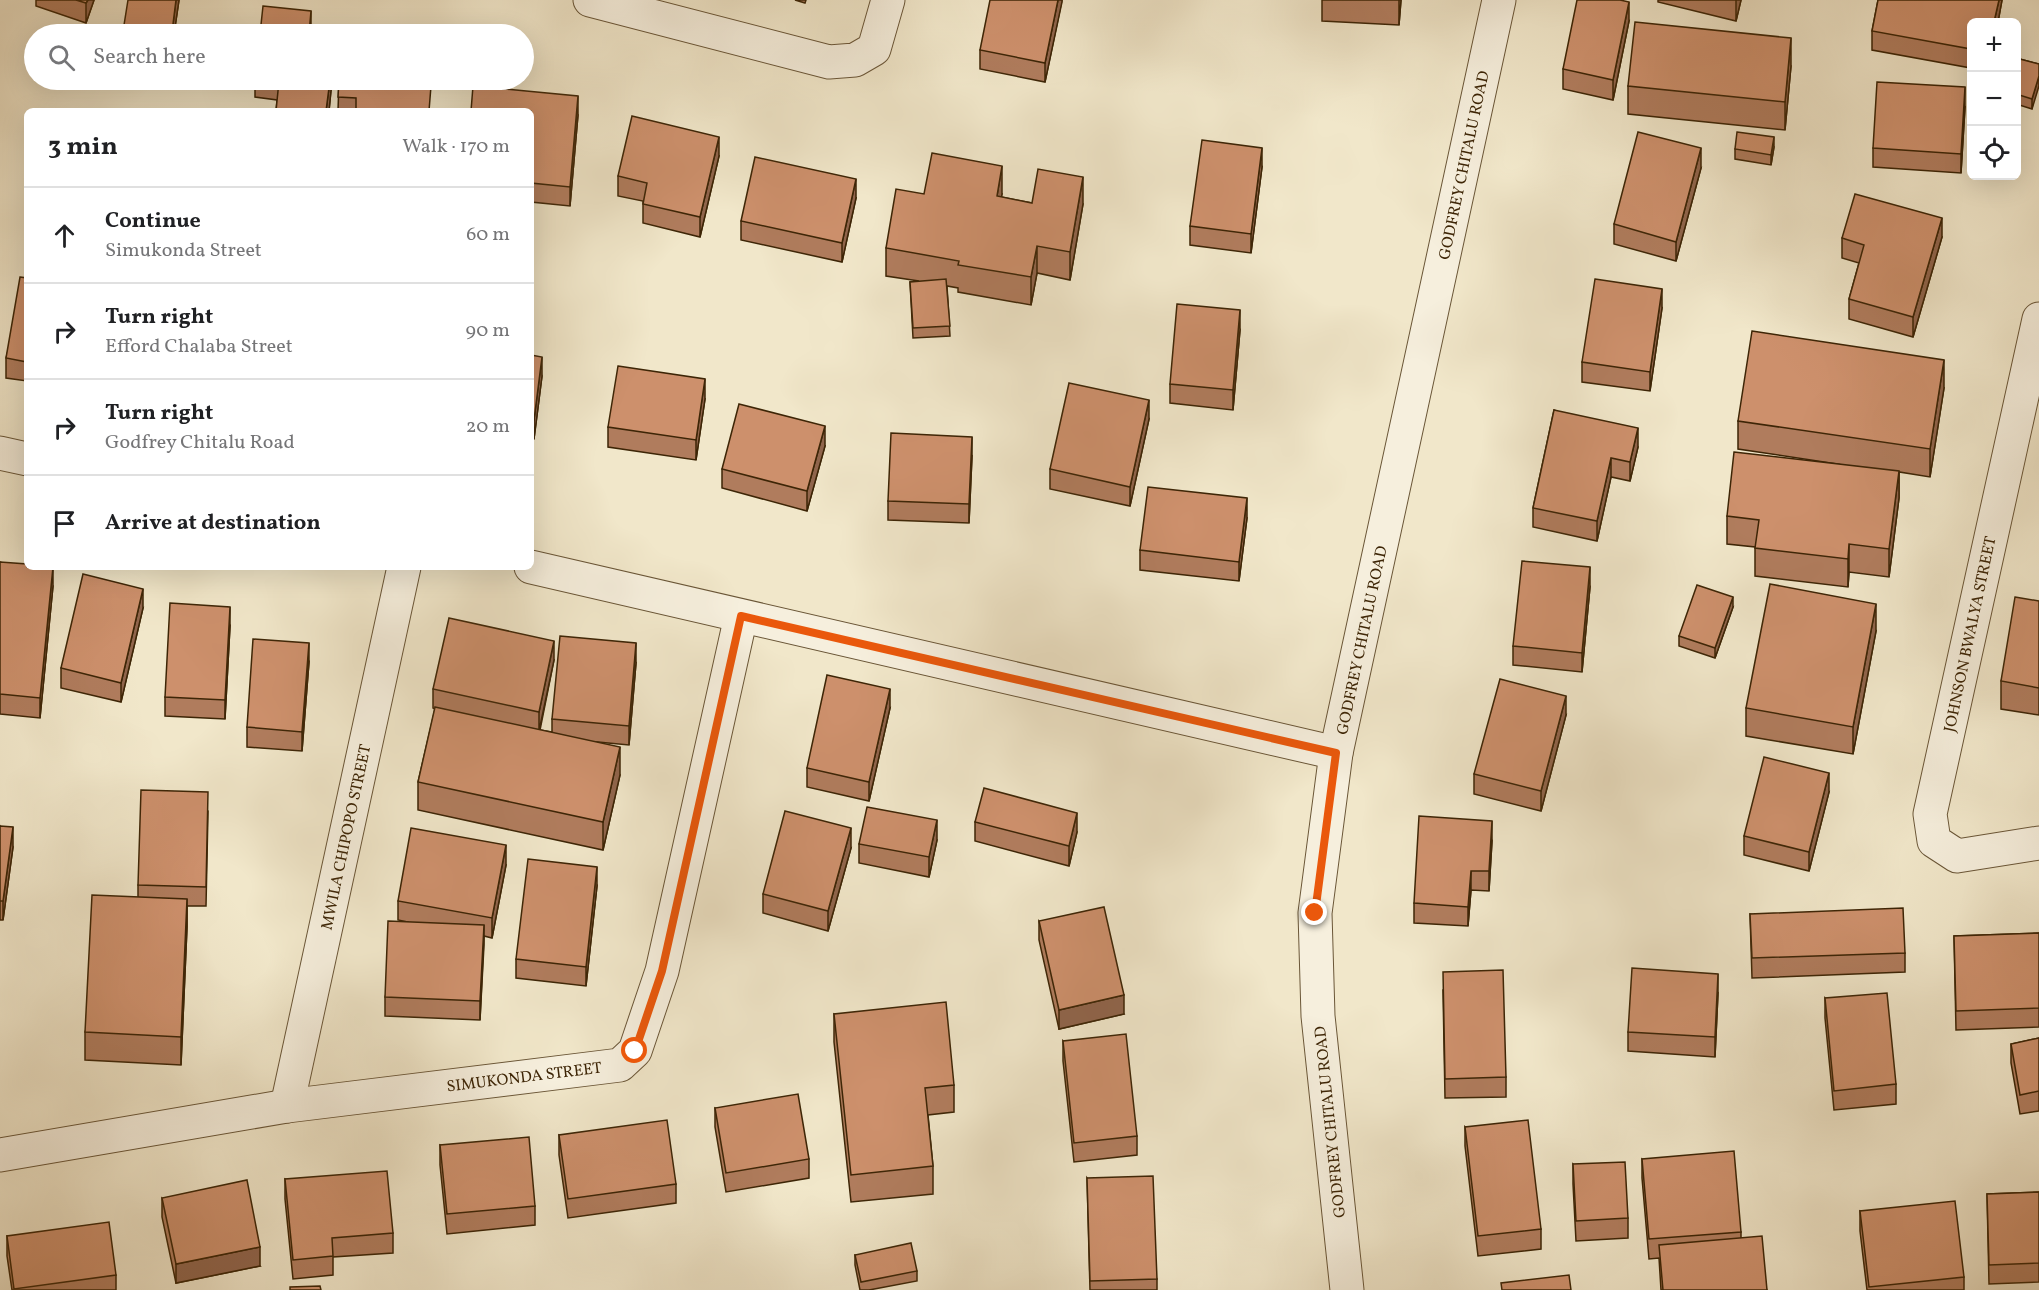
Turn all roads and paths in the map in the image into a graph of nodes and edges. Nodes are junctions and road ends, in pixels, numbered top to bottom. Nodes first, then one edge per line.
1 (590, 0) edge
2 (888, 0) edge
3 (1499, 0) edge
4 (2039, 320) edge
5 (0, 453) edge
6 (24, 458) edge
7 (534, 568) edge
8 (403, 570) edge
9 (741, 616) junction
10 (1336, 753) junction
11 (2039, 843) edge
12 (287, 1106) junction
13 (0, 1155) edge
14 (1347, 1290) edge

1 - 2 street
3 - 10 street, GODFREY CHITALU ROAD
4 - 11 street, JOHNSON BWALYA STREET
5 - 6 street
7 - 9 street
8 - 12 street, MWILA CHIPOPO STREET
9 - 10 street
9 - 12 street, SIMUKONDA STREET
10 - 14 street, GODFREY CHITALU ROAD
12 - 13 street, SIMUKONDA STREET

